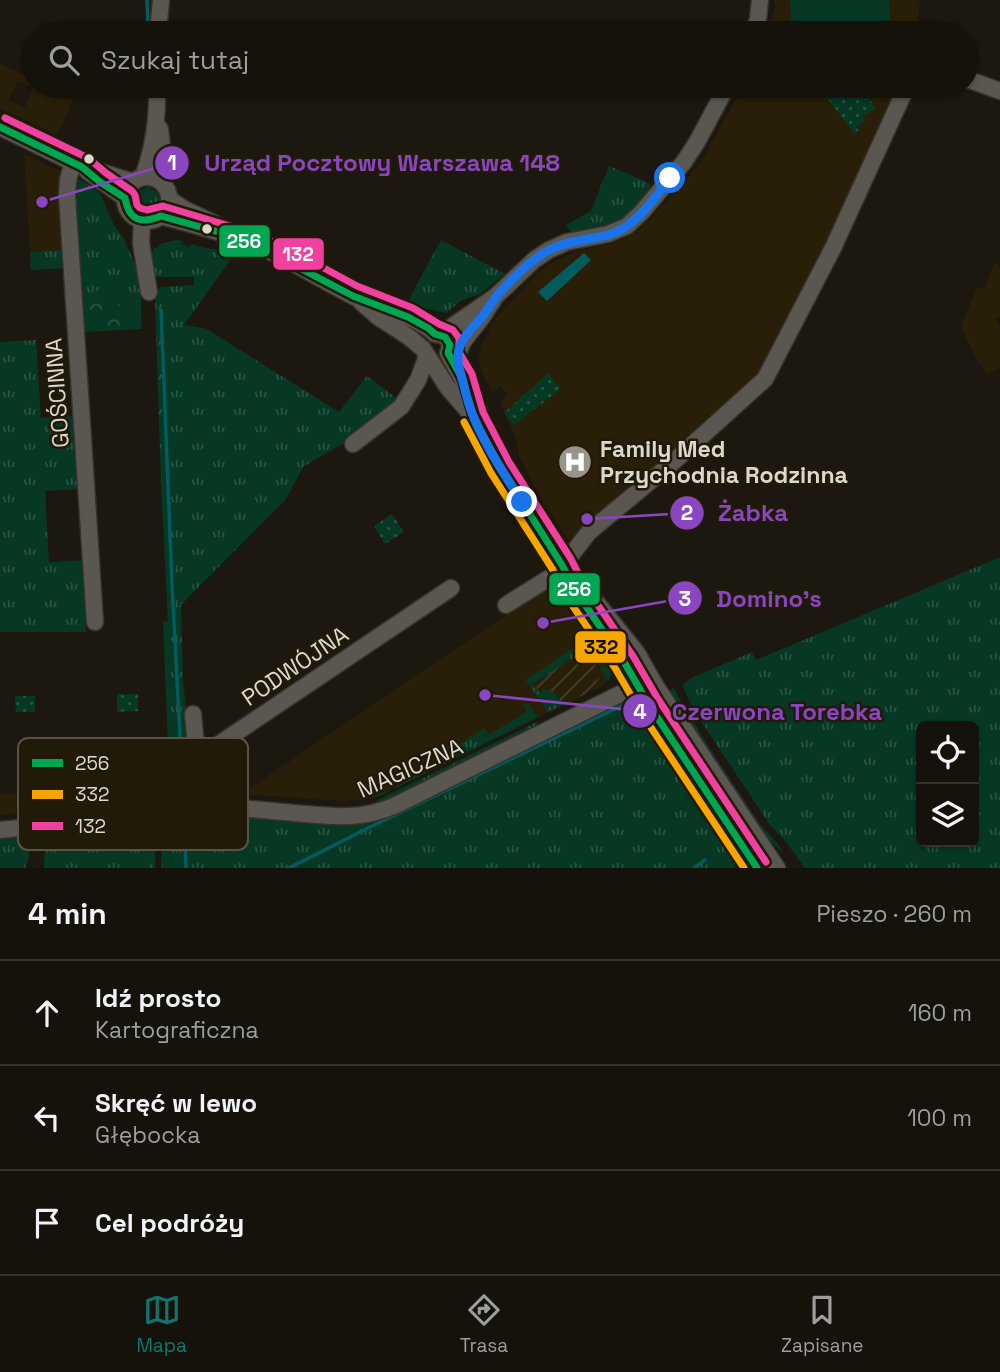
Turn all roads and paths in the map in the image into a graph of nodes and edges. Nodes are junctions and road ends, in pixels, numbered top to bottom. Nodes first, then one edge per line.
1 (161, 0) edge
2 (760, 0) edge
3 (159, 21) edge
4 (757, 21) edge
5 (979, 83) edge
6 (1000, 91) edge
7 (156, 98) edge
8 (721, 98) edge
9 (902, 98) edge
10 (157, 117) junction
11 (0, 127) edge
12 (75, 163) junction
13 (138, 179) junction
14 (161, 182) junction
15 (125, 198) junction
16 (169, 199) junction
17 (161, 216) junction
18 (142, 221) junction
19 (242, 239) junction
20 (149, 292) dead end
21 (496, 296) junction
22 (355, 297) junction
23 (467, 335) junction
24 (443, 342) junction
25 (427, 355) junction
26 (459, 372) junction
27 (472, 416) junction
28 (353, 444) dead end
29 (562, 565) junction
30 (451, 589) dead end
31 (506, 605) dead end
32 (95, 622) dead end
33 (647, 686) junction
34 (194, 714) dead end
35 (195, 738) edge
36 (228, 738) edge
37 (248, 810) edge
38 (18, 828) edge
39 (0, 830) edge
40 (757, 868) edge
41 (777, 868) edge

1 - 3 street
2 - 4 street
5 - 6 street
7 - 10 street
8 - 21 street
9 - 29 street
10 - 13 street
10 - 14 street
11 - 12 street
12 - 13 street
12 - 15 street
12 - 32 street, GOŚCINNA
13 - 14 street
13 - 15 street
14 - 16 street
15 - 18 street
16 - 17 street
16 - 19 street
17 - 18 street
17 - 19 street
18 - 20 street
19 - 22 street
21 - 23 street
21 - 24 street
22 - 24 street
22 - 25 street
23 - 24 street
23 - 26 street
24 - 25 street
24 - 25 street
24 - 26 street
25 - 27 street
25 - 28 street
26 - 27 street
27 - 29 street
29 - 31 street
29 - 33 street
30 - 36 street, PODWÓJNA
33 - 37 street, MAGICZNA
33 - 40 street
33 - 41 street
34 - 35 street
38 - 39 street, MAGICZNA

